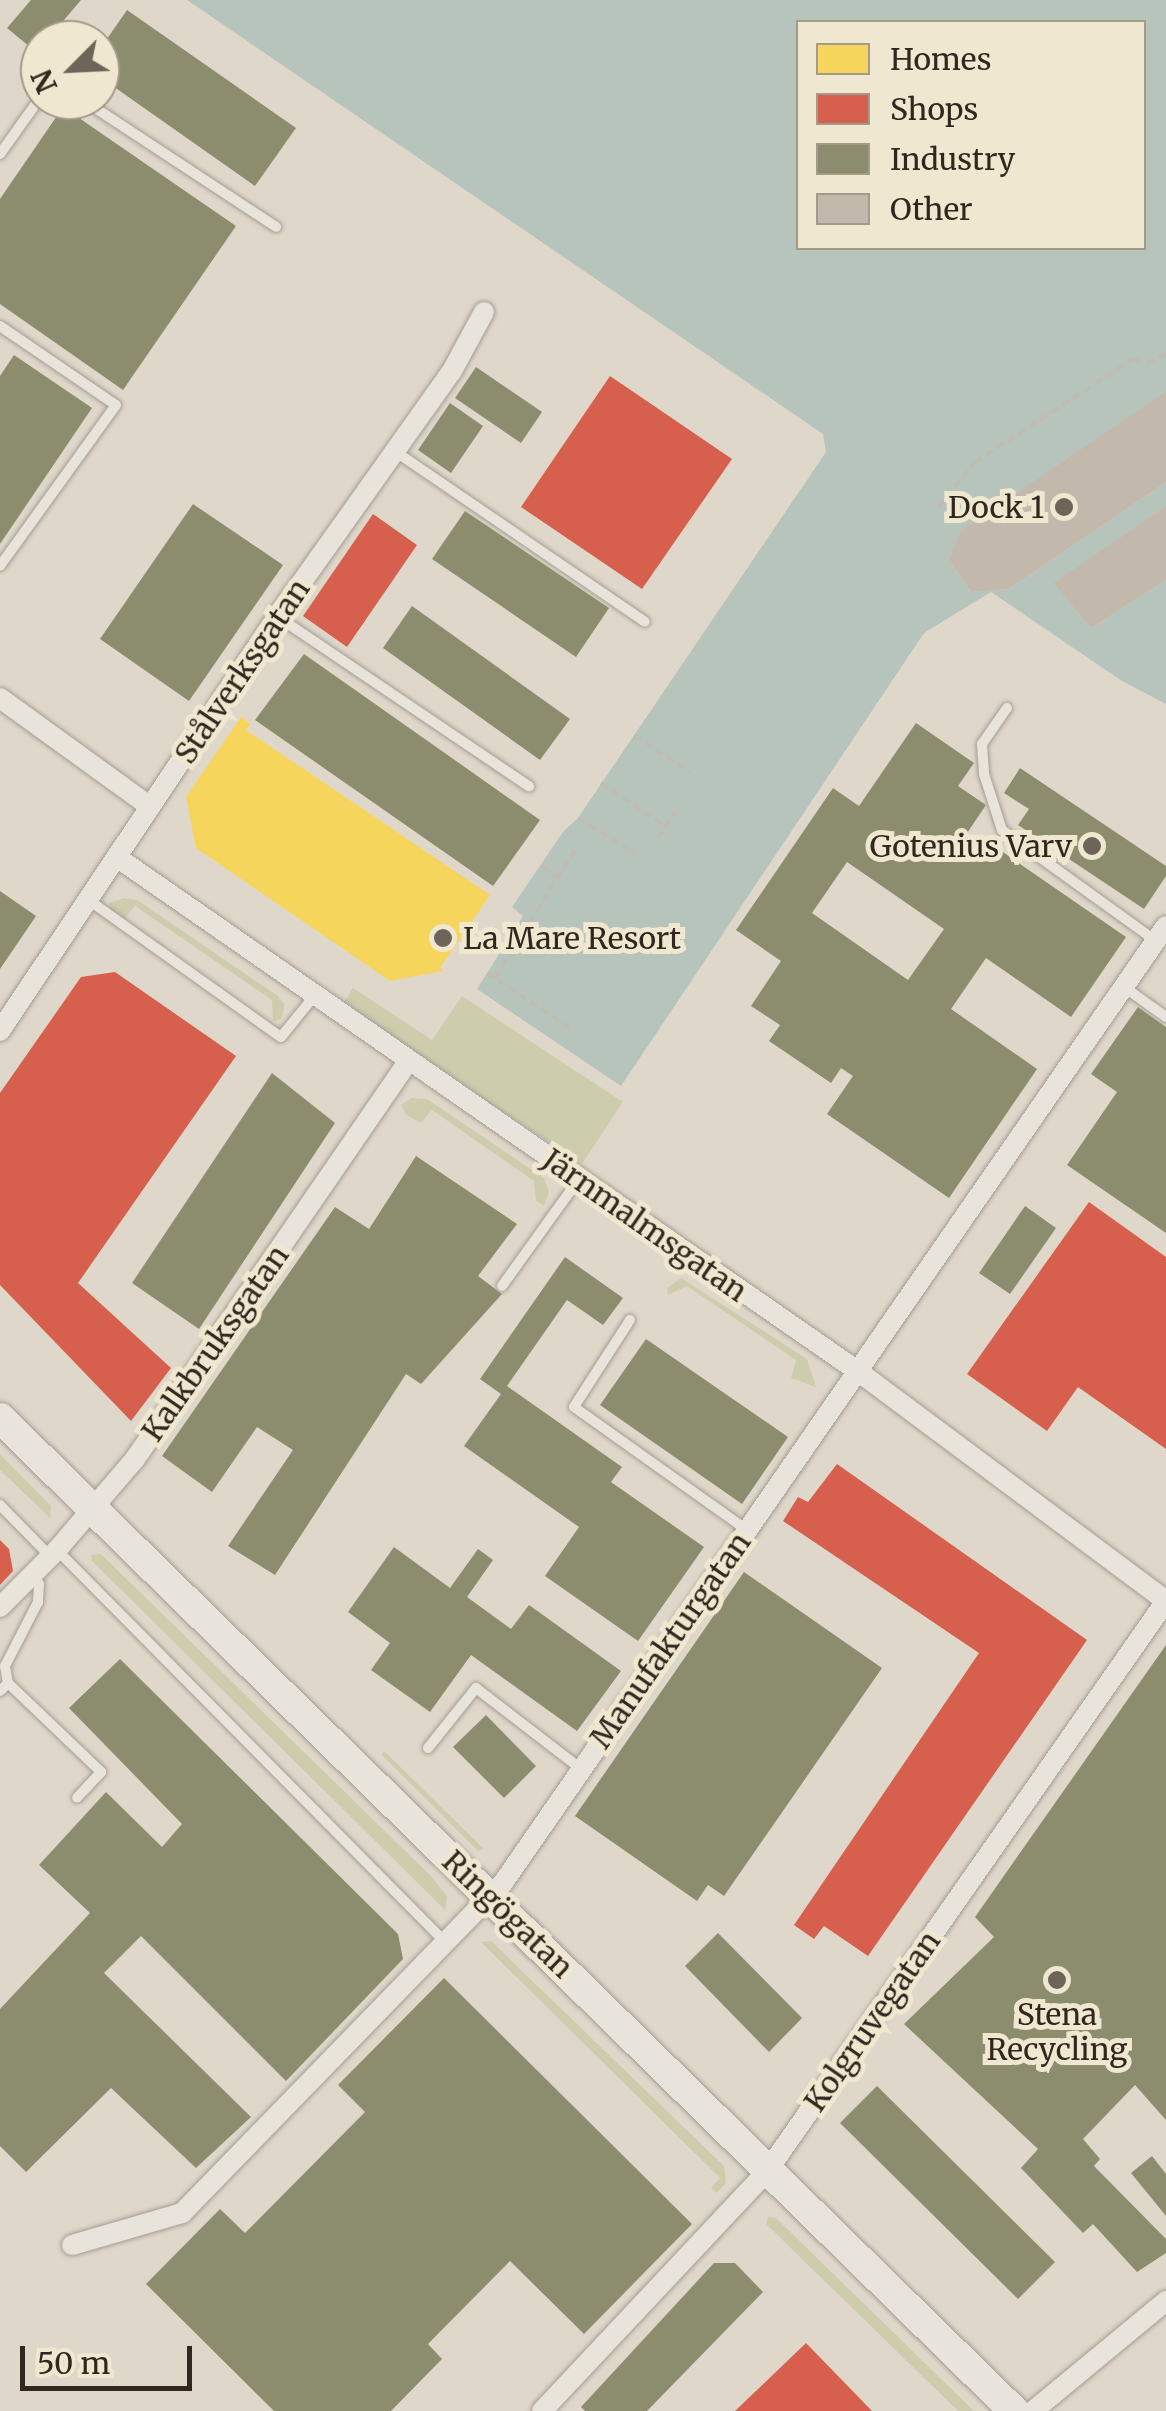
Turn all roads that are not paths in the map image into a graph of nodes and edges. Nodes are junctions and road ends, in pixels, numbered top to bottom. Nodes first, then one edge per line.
1 (24, 120) edge
2 (113, 120) edge
3 (0, 154) edge
4 (276, 227) dead end
5 (484, 312) dead end
6 (0, 326) edge
7 (396, 452) junction
8 (0, 566) edge
9 (277, 617) junction
10 (644, 622) dead end
11 (0, 698) edge
12 (1006, 708) dead end
13 (529, 786) dead end
14 (150, 806) junction
15 (118, 858) junction
16 (90, 901) junction
17 (1161, 933) edge
18 (1124, 987) junction
19 (314, 995) junction
20 (1166, 1016) edge
21 (0, 1030) edge
22 (409, 1061) junction
23 (579, 1179) junction
24 (502, 1286) dead end
25 (630, 1320) dead end
26 (859, 1372) junction
27 (0, 1418) edge
28 (0, 1505) edge
29 (92, 1510) junction
30 (747, 1530) junction
31 (54, 1553) junction
32 (32, 1576) junction
33 (1166, 1601) edge
34 (0, 1607) edge
35 (4, 1687) edge
36 (428, 1748) dead end
37 (580, 1768) junction
38 (77, 1798) dead end
39 (490, 1897) junction
40 (446, 1943) junction
41 (768, 2170) junction
42 (72, 2245) dead end
43 (1166, 2301) edge
44 (542, 2411) edge
45 (1014, 2411) edge
46 (1033, 2411) edge

1 - 3 lane
2 - 4 lane
5 - 7 street, Stålverksgatan
6 - 8 lane
7 - 9 street, Stålverksgatan
7 - 10 lane
9 - 13 lane
9 - 14 street, Stålverksgatan
11 - 14 street
12 - 17 lane
14 - 15 street, Stålverksgatan
15 - 16 street, Stålverksgatan
15 - 19 street, Järnmalmsgatan
16 - 19 lane
16 - 21 street, Stålverksgatan
17 - 18 street, Manufakturgatan
18 - 20 lane
18 - 26 street, Manufakturgatan
19 - 22 street, Järnmalmsgatan
22 - 23 street, Järnmalmsgatan
22 - 29 street, Kalkbruksgatan
23 - 24 lane
23 - 26 street, Järnmalmsgatan
25 - 30 lane
26 - 30 street, Manufakturgatan
26 - 33 street, Järnmalmsgatan
27 - 29 street, Ringögatan
28 - 31 lane
29 - 31 street, Kalkbruksgatan
29 - 39 street, Ringögatan
30 - 37 street, Manufakturgatan
31 - 32 street, Kalkbruksgatan
31 - 40 lane
32 - 34 street, Kalkbruksgatan
32 - 35 lane
33 - 41 street, Kolgruvegatan
35 - 38 lane
36 - 37 lane
37 - 39 street, Manufakturgatan
39 - 40 street, Manufakturgatan
39 - 41 street, Ringögatan
40 - 42 street, Manufakturgatan
41 - 44 street, Kolgruvegatan
41 - 45 street, Ringögatan
43 - 46 street

